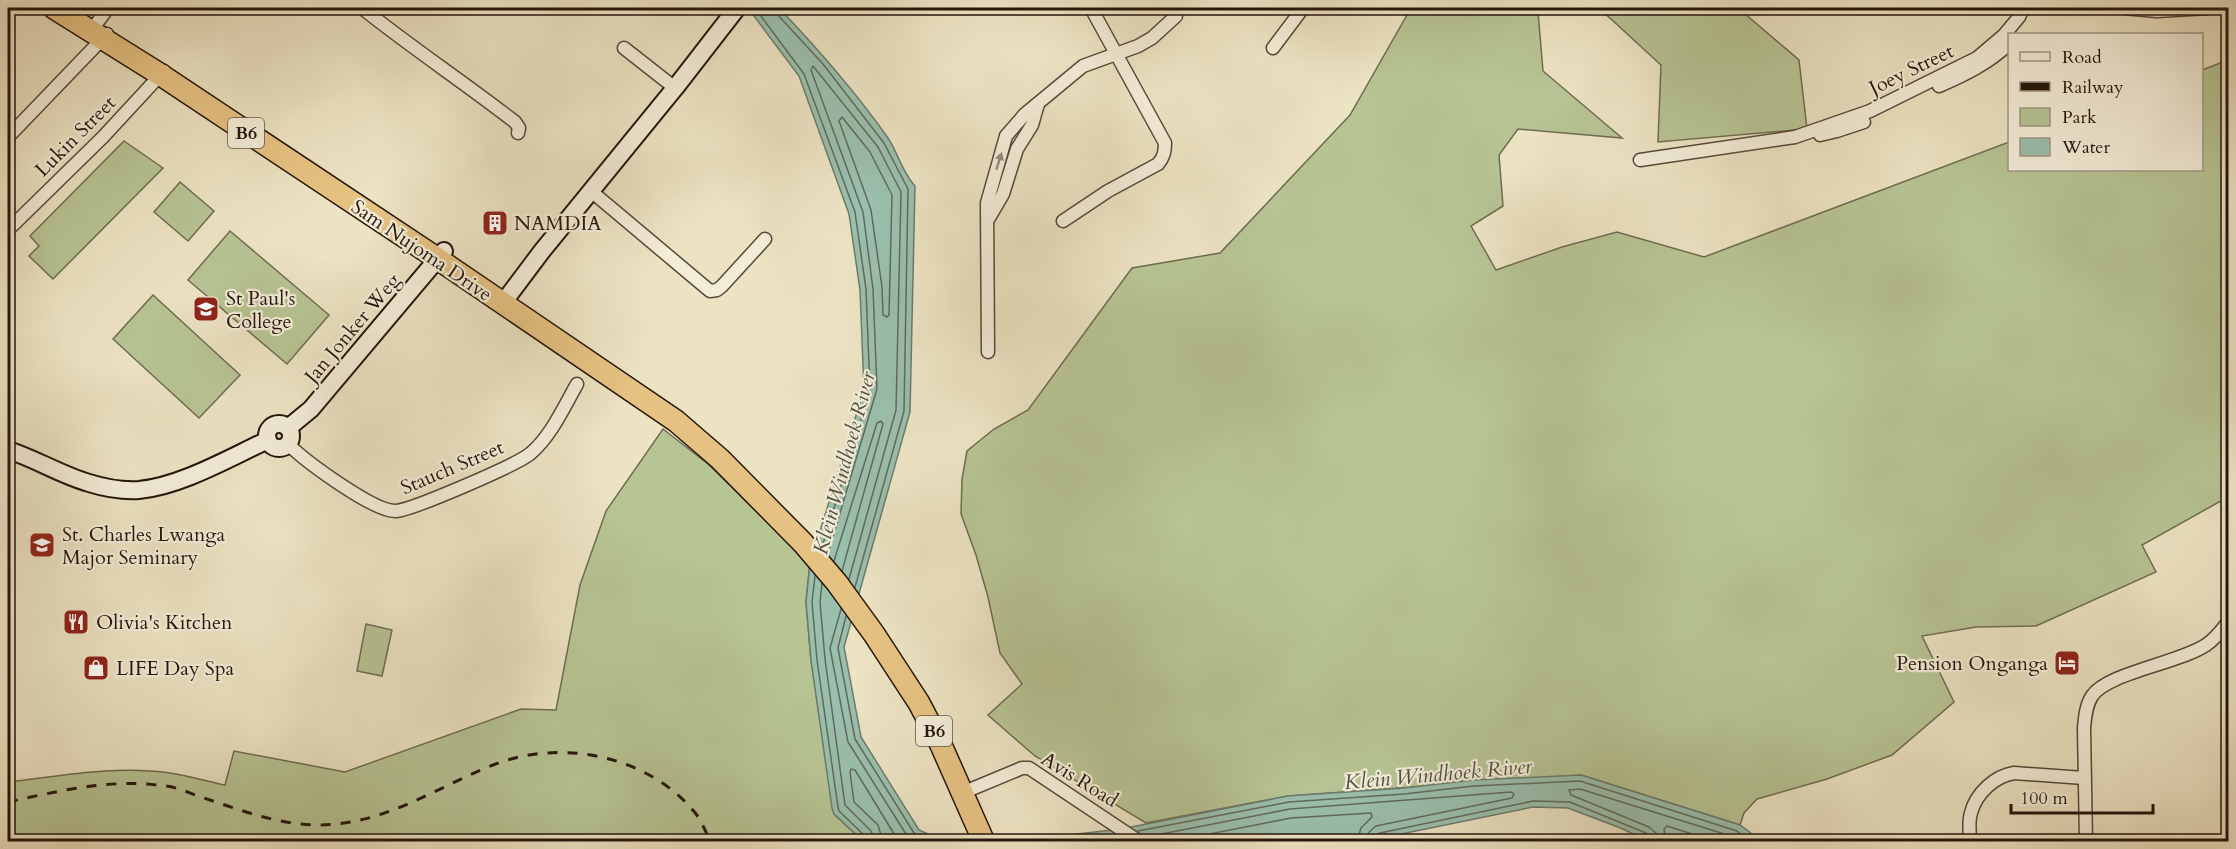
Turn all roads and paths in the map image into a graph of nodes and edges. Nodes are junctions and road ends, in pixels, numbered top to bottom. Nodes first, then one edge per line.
1 (54, 8) edge
2 (75, 8) edge
3 (362, 8) edge
4 (1091, 8) edge
5 (1303, 8) edge
6 (2024, 8) edge
7 (2030, 8) edge
8 (2123, 8) edge
9 (2209, 8) edge
10 (736, 10) edge
11 (1176, 16) dead end
12 (102, 26) edge
13 (2016, 33) edge
14 (2008, 45) edge
15 (624, 48) dead end
16 (1273, 48) dead end
17 (1115, 53) junction
18 (164, 72) junction
19 (675, 88) junction
20 (1038, 104) junction
21 (518, 133) dead end
22 (8, 137) edge
23 (1795, 137) junction
24 (1640, 160) dead end
25 (992, 181) junction
26 (1007, 186) junction
27 (591, 191) junction
28 (988, 218) junction
29 (1064, 221) dead end
30 (8, 230) edge
31 (765, 239) dead end
32 (441, 255) junction
33 (506, 299) junction
34 (988, 352) dead end
35 (577, 384) dead end
36 (288, 436) junction
37 (8, 450) edge
38 (2229, 622) edge
39 (2084, 778) junction
40 (962, 793) junction
41 (983, 838) edge
42 (1140, 842) edge
43 (1970, 842) edge
44 (2086, 842) edge

1 - 12 highway, Sam Nujoma Drive / B6
2 - 12 highway, Sam Nujoma Drive / B6
3 - 21 street
4 - 17 street
5 - 16 street
6 - 23 street, Joey Street
7 - 13 street
8 - 9 street
10 - 19 main road
11 - 17 street
12 - 18 highway, Sam Nujoma Drive / B6
12 - 22 street
14 - 23 street, Joey Street
15 - 19 street
17 - 20 street
17 - 29 street
18 - 30 street, Lukin Street
18 - 32 highway, Sam Nujoma Drive / B6
19 - 27 main road
25 -> 20 street
20 - 26 street
23 - 24 street, Joey Street
25 - 26 street
25 - 28 street
26 - 28 street
27 - 31 street
27 - 33 main road
28 - 34 street
32 - 33 highway, Sam Nujoma Drive / B6
32 - 36 main road, Jan Jonker Weg
33 - 40 highway, Sam Nujoma Drive / B6
35 - 36 street, Stauch Street
36 - 37 main road
38 - 39 street
39 - 43 street
39 - 44 street
40 - 41 highway, Sam Nujoma Drive / B6
40 - 42 street, Avis Road

